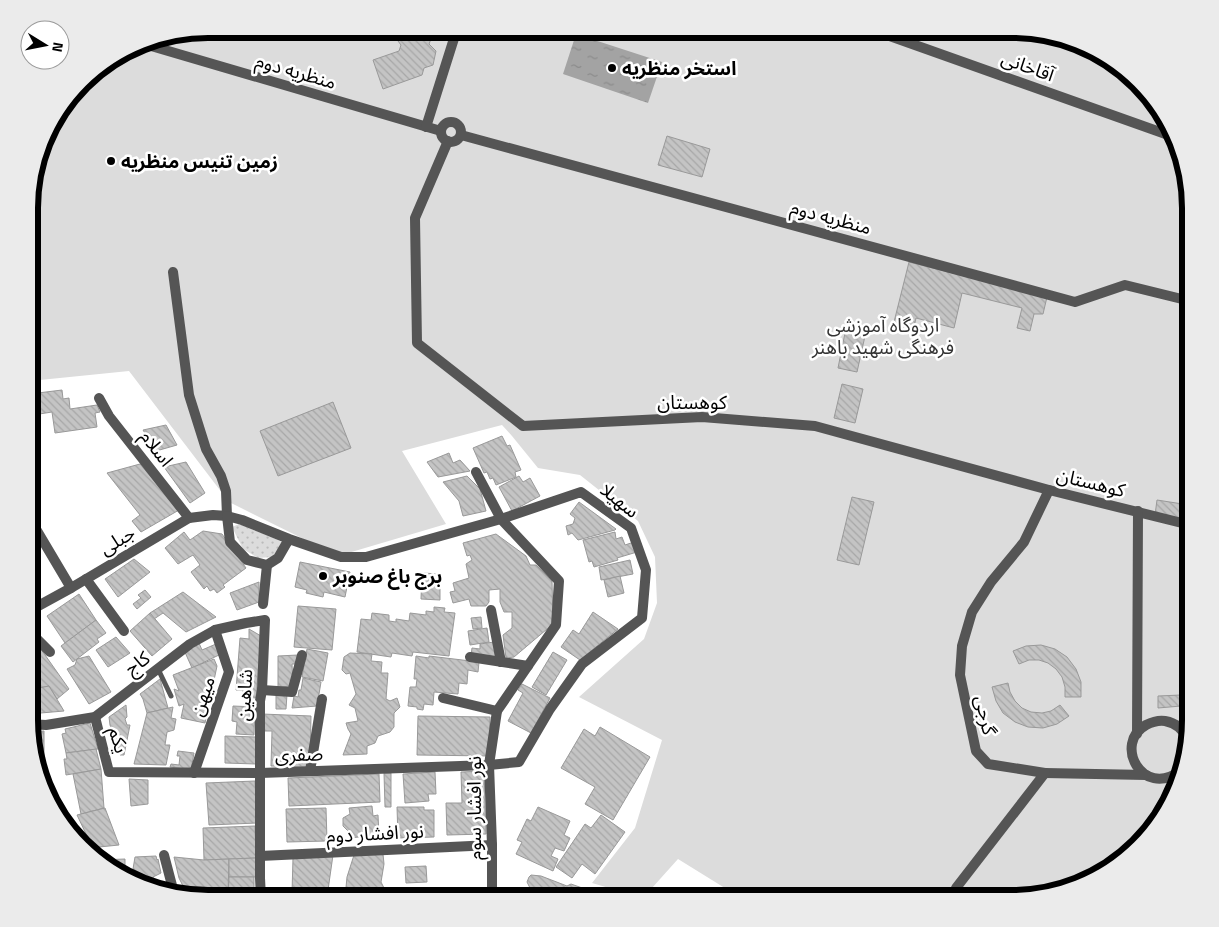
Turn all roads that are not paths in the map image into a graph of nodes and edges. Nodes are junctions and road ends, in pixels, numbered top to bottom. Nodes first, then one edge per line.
1 (454, 38) edge
2 (895, 38) edge
3 (152, 47) edge
4 (426, 127) junction
5 (441, 131) junction
6 (1164, 134) edge
7 (461, 135) junction
8 (448, 142) junction
9 (173, 272) dead end
10 (1182, 299) edge
11 (99, 398) dead end
12 (476, 472) dead end
13 (1049, 490) junction
14 (1138, 511) junction
15 (227, 516) junction
16 (189, 518) junction
17 (500, 519) junction
18 (1181, 523) edge
19 (38, 537) edge
20 (289, 539) junction
21 (267, 564) junction
22 (86, 579) junction
23 (71, 588) junction
24 (263, 604) dead end
25 (38, 605) edge
26 (491, 610) dead end
27 (265, 620) joint
28 (215, 630) junction
29 (124, 631) dead end
30 (38, 640) edge
31 (50, 652) dead end
32 (302, 655) dead end
33 (470, 657) dead end
34 (501, 662) junction
35 (528, 666) junction
36 (158, 669) junction
37 (262, 690) junction
38 (171, 696) dead end
39 (443, 698) dead end
40 (322, 699) dead end
41 (497, 711) junction
42 (95, 717) junction
43 (38, 725) edge
44 (1181, 729) edge
45 (1136, 734) junction
46 (489, 765) junction
47 (310, 771) junction
48 (110, 772) joint
49 (260, 772) junction
50 (194, 773) junction
51 (1046, 773) junction
52 (1146, 775) junction
53 (1172, 776) edge
54 (492, 845) junction
55 (164, 854) dead end
56 (260, 856) junction
57 (172, 885) edge
58 (956, 888) dead end
59 (261, 889) edge
60 (492, 889) edge

1 - 4 street
2 - 6 street, آقاخانی
3 - 4 street, منظریه دوم
4 - 5 street, منظریه دوم
5 - 7 street
5 - 8 street
7 - 8 street
7 - 10 street, منظریه دوم
8 - 13 street, کوهستان
9 - 15 street
11 - 16 street, اسلام
12 - 17 street, نور افشار سوم
13 - 14 street, کوهستان
13 - 51 street, گرجی
14 - 18 street, کوهستان
14 - 45 street
15 - 16 street, جبلی
15 - 20 street, جبلی
15 - 21 street
16 - 22 street, جبلی
17 - 20 street, سهیلا
17 - 35 street, نور افشار سوم
17 - 46 street, سهیلا
19 - 23 street
20 - 21 street
21 - 24 street
22 - 23 street, جبلی
22 - 29 street
23 - 25 street, جبلی
26 - 34 street
27 - 28 street, کاج
27 - 37 street, شاهین
28 - 36 street, کاج
28 - 50 street, میهن
30 - 31 street
32 - 37 street
33 - 34 street
34 - 35 street
35 - 41 street, نور افشار سوم
36 - 38 lane
36 - 42 street, کاج
37 - 49 street, شاهین
39 - 41 street
40 - 47 street
41 - 46 street, نور افشار سوم
42 - 43 street, کاج
42 - 48 street, یکم
44 - 45 street
45 - 52 street
46 - 47 street, صفری
46 - 54 street, نور افشار سوم
47 - 49 street, صفری
48 - 50 street, صفری
49 - 50 street, صفری
49 - 56 street, شاهین
51 - 52 street, گرجی
51 - 58 street
52 - 53 street, گرجی
54 - 56 street, نور افشار دوم
54 - 60 street, نور افشار سوم
55 - 57 street
56 - 59 street, شاهین

